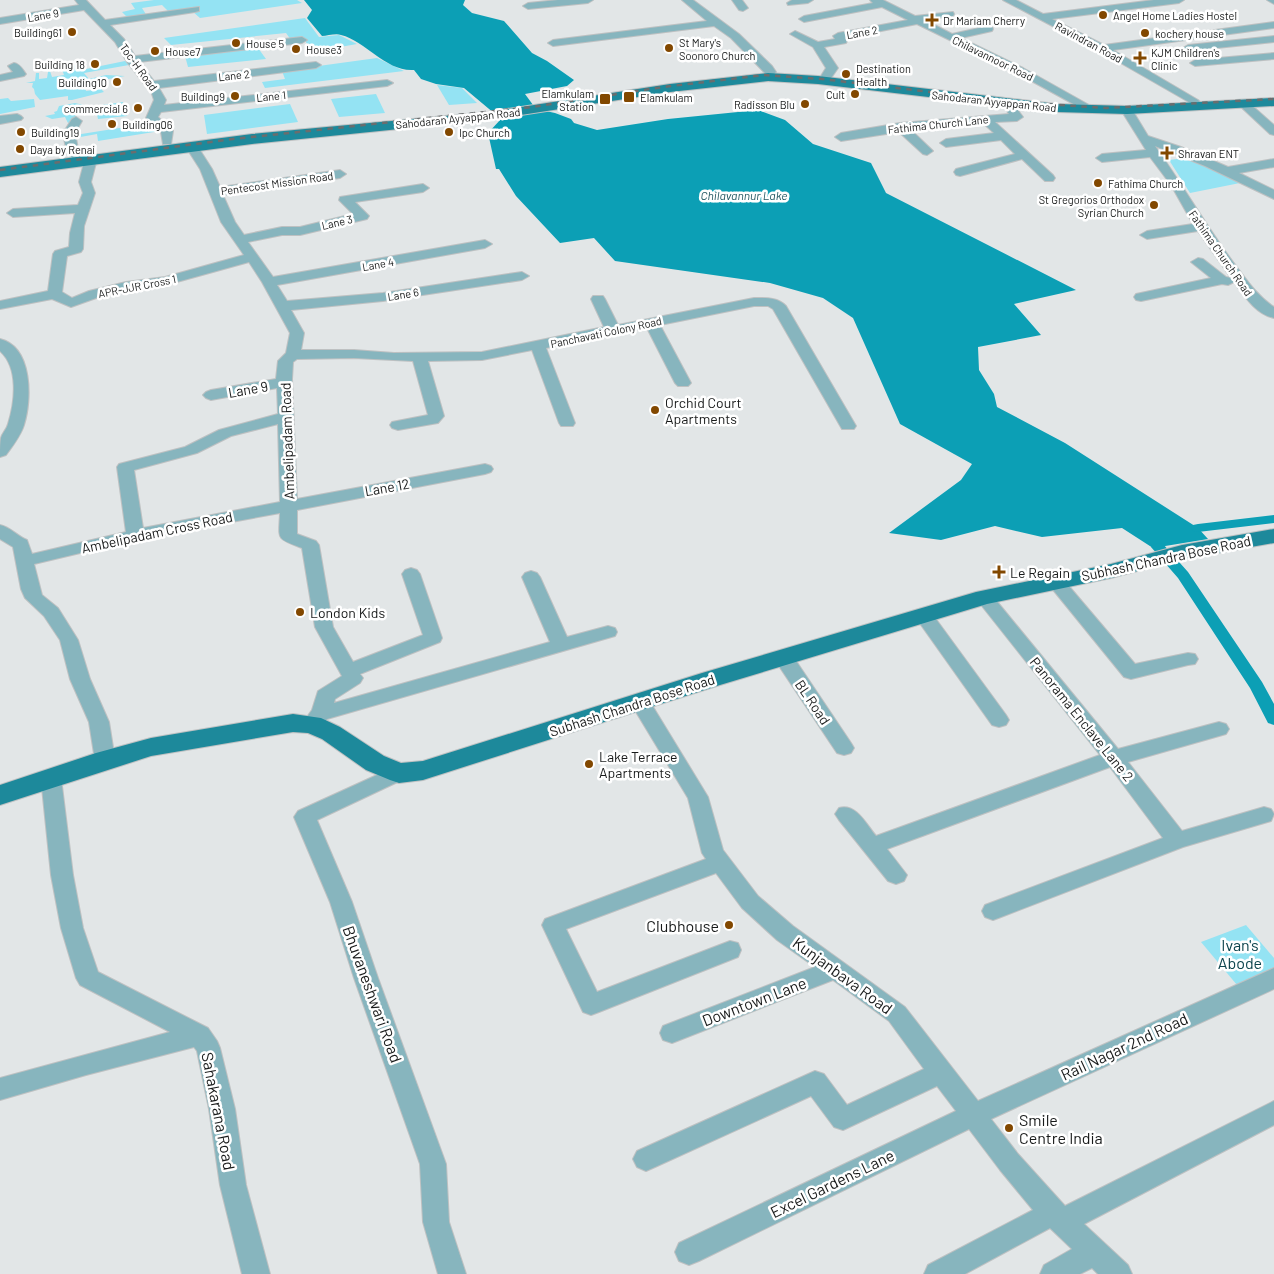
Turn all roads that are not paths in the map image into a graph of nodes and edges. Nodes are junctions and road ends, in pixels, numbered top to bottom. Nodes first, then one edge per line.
1 (588, 0) edge
2 (687, 0) edge
3 (808, 0) edge
4 (1008, 0) edge
5 (1086, 0) edge
6 (1179, 0) edge
7 (879, 2) edge
8 (792, 3) dead end
9 (528, 6) dead end
10 (86, 8) edge
11 (194, 9) dead end
12 (1100, 9) junction
13 (702, 13) junction
14 (949, 14) dead end
15 (684, 16) dead end
16 (1040, 17) junction
17 (804, 19) dead end
18 (916, 20) junction
19 (0, 21) edge
20 (103, 23) junction
21 (717, 23) junction
22 (27, 24) dead end
23 (1274, 25) edge
24 (988, 29) dead end
25 (795, 34) dead end
26 (951, 37) junction
27 (302, 40) dead end
28 (1272, 41) edge
29 (553, 43) dead end
30 (817, 45) junction
31 (1102, 48) junction
32 (1116, 56) junction
33 (1274, 56) edge
34 (131, 60) junction
35 (1195, 63) dead end
36 (316, 65) dead end
37 (14, 66) dead end
38 (770, 72) junction
39 (827, 76) junction
40 (0, 78) edge
41 (387, 83) dead end
42 (152, 85) junction
43 (1274, 96) edge
44 (1006, 102) junction
45 (1194, 102) junction
46 (1274, 102) edge
47 (1244, 104) junction
48 (1083, 105) junction
49 (538, 106) junction
50 (1126, 108) junction
51 (154, 109) junction
52 (17, 118) dead end
53 (985, 119) junction
54 (0, 120) edge
55 (76, 121) dead end
56 (900, 127) junction
57 (1274, 131) edge
58 (261, 135) junction
59 (1002, 136) junction
60 (841, 137) dead end
61 (1143, 138) junction
62 (167, 141) junction
63 (946, 143) dead end
64 (192, 147) junction
65 (927, 151) dead end
66 (1154, 153) junction
67 (73, 154) junction
68 (1024, 155) junction
69 (1102, 158) dead end
70 (92, 160) junction
71 (1274, 162) edge
72 (0, 164) edge
73 (273, 169) dead end
74 (1227, 171) junction
75 (0, 172) edge
76 (960, 172) dead end
77 (340, 174) dead end
78 (1050, 178) dead end
79 (279, 183) junction
80 (423, 188) dead end
81 (214, 192) junction
82 (1274, 195) edge
83 (82, 209) junction
84 (13, 213) dead end
85 (1201, 227) junction
86 (1147, 235) dead end
87 (240, 240) junction
88 (485, 244) dead end
89 (252, 257) junction
90 (1198, 262) dead end
91 (522, 276) dead end
92 (1222, 280) junction
93 (269, 282) junction
94 (1244, 286) junction
95 (54, 294) junction
96 (1141, 297) dead end
97 (598, 299) dead end
98 (0, 304) edge
99 (283, 306) junction
100 (1274, 314) edge
101 (651, 322) junction
102 (613, 330) junction
103 (0, 343) edge
104 (538, 346) junction
105 (293, 355) junction
106 (418, 357) junction
107 (284, 382) junction
108 (683, 383) dead end
109 (211, 395) dead end
110 (286, 417) junction
111 (567, 423) dead end
112 (398, 425) dead end
113 (848, 426) dead end
114 (0, 452) edge
115 (485, 469) dead end
116 (289, 505) junction
117 (135, 535) junction
118 (1274, 536) edge
119 (4, 538) edge
120 (24, 561) junction
121 (411, 574) dead end
122 (531, 577) dead end
123 (1056, 582) junction
124 (984, 597) junction
125 (923, 615) junction
126 (608, 632) dead end
127 (561, 646) junction
128 (783, 657) junction
129 (1188, 659) dead end
130 (349, 671) junction
131 (640, 702) junction
132 (316, 719) junction
133 (999, 720) dead end
134 (1219, 729) dead end
135 (844, 748) dead end
136 (1114, 758) junction
137 (105, 760) junction
138 (399, 773) junction
139 (51, 778) junction
140 (0, 795) edge
141 (846, 814) dead end
142 (1264, 815) dead end
143 (1177, 841) junction
144 (872, 846) junction
145 (720, 862) junction
146 (896, 875) dead end
147 (993, 911) dead end
148 (730, 950) dead end
149 (836, 969) junction
150 (1274, 978) edge
151 (672, 1033) dead end
152 (199, 1034) junction
153 (942, 1072) junction
154 (0, 1089) edge
155 (1274, 1112) edge
156 (975, 1114) junction
157 (646, 1159) dead end
158 (1058, 1217) junction
159 (690, 1252) dead end
160 (1093, 1252) junction
161 (256, 1274) edge
162 (452, 1274) edge
163 (938, 1274) edge
164 (1054, 1274) edge
165 (1118, 1274) edge

1 - 9 street
2 - 13 street
3 - 8 street
4 - 16 street, Ravindran Road
5 - 12 street
6 - 12 street
7 - 17 street
7 - 18 street, Chilavannoor Road
10 - 19 street, Lane 9
10 - 20 street, Toc-H Road
10 - 22 street
11 - 20 street
12 - 16 street
13 - 15 street
13 - 21 street
14 - 18 street
16 - 31 street, Ravindran Road
18 - 26 street, Chilavannoor Road
18 - 30 street, Lane 2
20 - 34 street, Toc-H Road
21 - 29 street
21 - 38 street
23 - 31 street
24 - 26 street
25 - 30 street
26 - 48 street, Chilavannoor Road
27 - 34 street
28 - 32 street
30 - 39 street
31 - 32 street, Ravindran Road
32 - 45 street, Ravindran Road
33 - 35 street
34 - 42 street, Toc-H Road
36 - 42 street, Lane 2
37 - 40 street
38 - 39 main road, Sahodaran Ayyappan Road
38 - 49 main road, Sahodaran Ayyappan Road
39 - 48 main road, Sahodaran Ayyappan Road
41 - 51 street, Lane 1
42 - 51 street, Toc-H Road
43 - 45 main road, Sahodaran Ayyappan Road
44 - 49 main road, Sahodaran Ayyappan Road
44 - 50 main road, Sahodaran Ayyappan Road
44 - 53 street, Fathima Church Lane
45 - 50 main road, Sahodaran Ayyappan Road
46 - 47 main road, Sahodaran Ayyappan Road
47 - 50 main road, Sahodaran Ayyappan Road
47 - 57 street
48 - 50 main road, Sahodaran Ayyappan Road
49 - 58 main road, Sahodaran Ayyappan Road
50 - 61 street, Fathima Church Road
51 - 62 street, Toc-H Road
52 - 54 street
53 - 56 street, Fathima Church Lane
53 - 59 street
55 - 67 street
56 - 60 street, Fathima Church Lane
56 - 65 street
58 - 62 main road, Sahodaran Ayyappan Road
58 - 64 main road, Sahodaran Ayyappan Road
59 - 63 street
59 - 68 street
61 - 66 street, Fathima Church Road
61 - 74 street
62 - 67 main road, Sahodaran Ayyappan Road
64 - 70 main road, Sahodaran Ayyappan Road
64 - 81 street, Ambelipadam Road
66 - 69 street
66 - 85 street, Fathima Church Road
67 - 72 main road, Sahodaran Ayyappan Road
68 - 76 street
68 - 78 street
70 - 75 main road, Sahodaran Ayyappan Road
70 - 83 street
71 - 74 street
73 - 79 street
74 - 82 street
77 - 79 street, Pentecost Mission Road
79 - 81 street, Pentecost Mission Road
80 - 87 street, Lane 3
81 - 87 street, Ambelipadam Road
83 - 84 street
83 - 95 street
85 - 86 street
85 - 94 street, Fathima Church Road
87 - 89 street, Ambelipadam Road
88 - 93 street, Lane 4
89 - 93 street, Ambelipadam Road
89 - 95 street, APR-JJR Cross 1
90 - 92 street
91 - 99 street, Lane 6
92 - 94 street
92 - 96 street
93 - 99 street, Ambelipadam Road
94 - 100 street, Fathima Church Road
95 - 98 street
97 - 102 street
99 - 105 street, Ambelipadam Road
101 - 102 street, Panchavati Colony Road
101 - 108 street
101 - 113 street, Panchavati Colony Road
102 - 104 street, Panchavati Colony Road
103 - 114 street
104 - 106 street, Panchavati Colony Road
104 - 111 street
105 - 106 street, Panchavati Colony Road
105 - 107 street, Ambelipadam Road
106 - 112 street
107 - 109 street, Lane 9
107 - 110 street, Ambelipadam Road
110 - 116 street, Ambelipadam Road
110 - 117 street
115 - 116 street, Lane 12
116 - 117 street, Ambelipadam Cross Road
116 - 130 street, Ambelipadam Road
117 - 120 street, Ambelipadam Cross Road
118 - 123 main road, Subhash Chandra Bose Road
119 - 120 street
120 - 137 street
121 - 130 street
122 - 127 street
123 - 124 main road, Subhash Chandra Bose Road
123 - 129 street
124 - 125 main road, Subhash Chandra Bose Road
124 - 136 street, Panorama Enclave Lane 2
125 - 128 main road, Subhash Chandra Bose Road
125 - 133 street
126 - 127 street
127 - 132 street
128 - 131 main road, Subhash Chandra Bose Road
128 - 135 street, BL Road
130 - 132 street
131 - 138 main road, Subhash Chandra Bose Road
131 - 145 street, Kunjanbava Road
132 - 137 main road
132 - 138 main road
134 - 136 street
136 - 143 street, Panorama Enclave Lane 2
136 - 144 street
137 - 139 main road
138 - 162 street, Bhuvaneshwari Road
139 - 140 main road
139 - 152 street, Sahakarana Road
141 - 144 street
142 - 143 street
143 - 147 street
144 - 146 street
145 - 148 street
145 - 149 street, Kunjanbava Road
149 - 151 street, Downtown Lane
149 - 153 street, Kunjanbava Road
150 - 156 street, Rail Nagar 2nd Road
152 - 154 street
152 - 161 street, Sahakarana Road
153 - 156 street, Kunjanbava Road
153 - 157 street
155 - 158 street
156 - 158 street, Kunjanbava Road
156 - 159 street, Excel Gardens Lane
158 - 160 street, Kunjanbava Road
158 - 163 street
160 - 164 street
160 - 165 street, Kunjanbava Road

